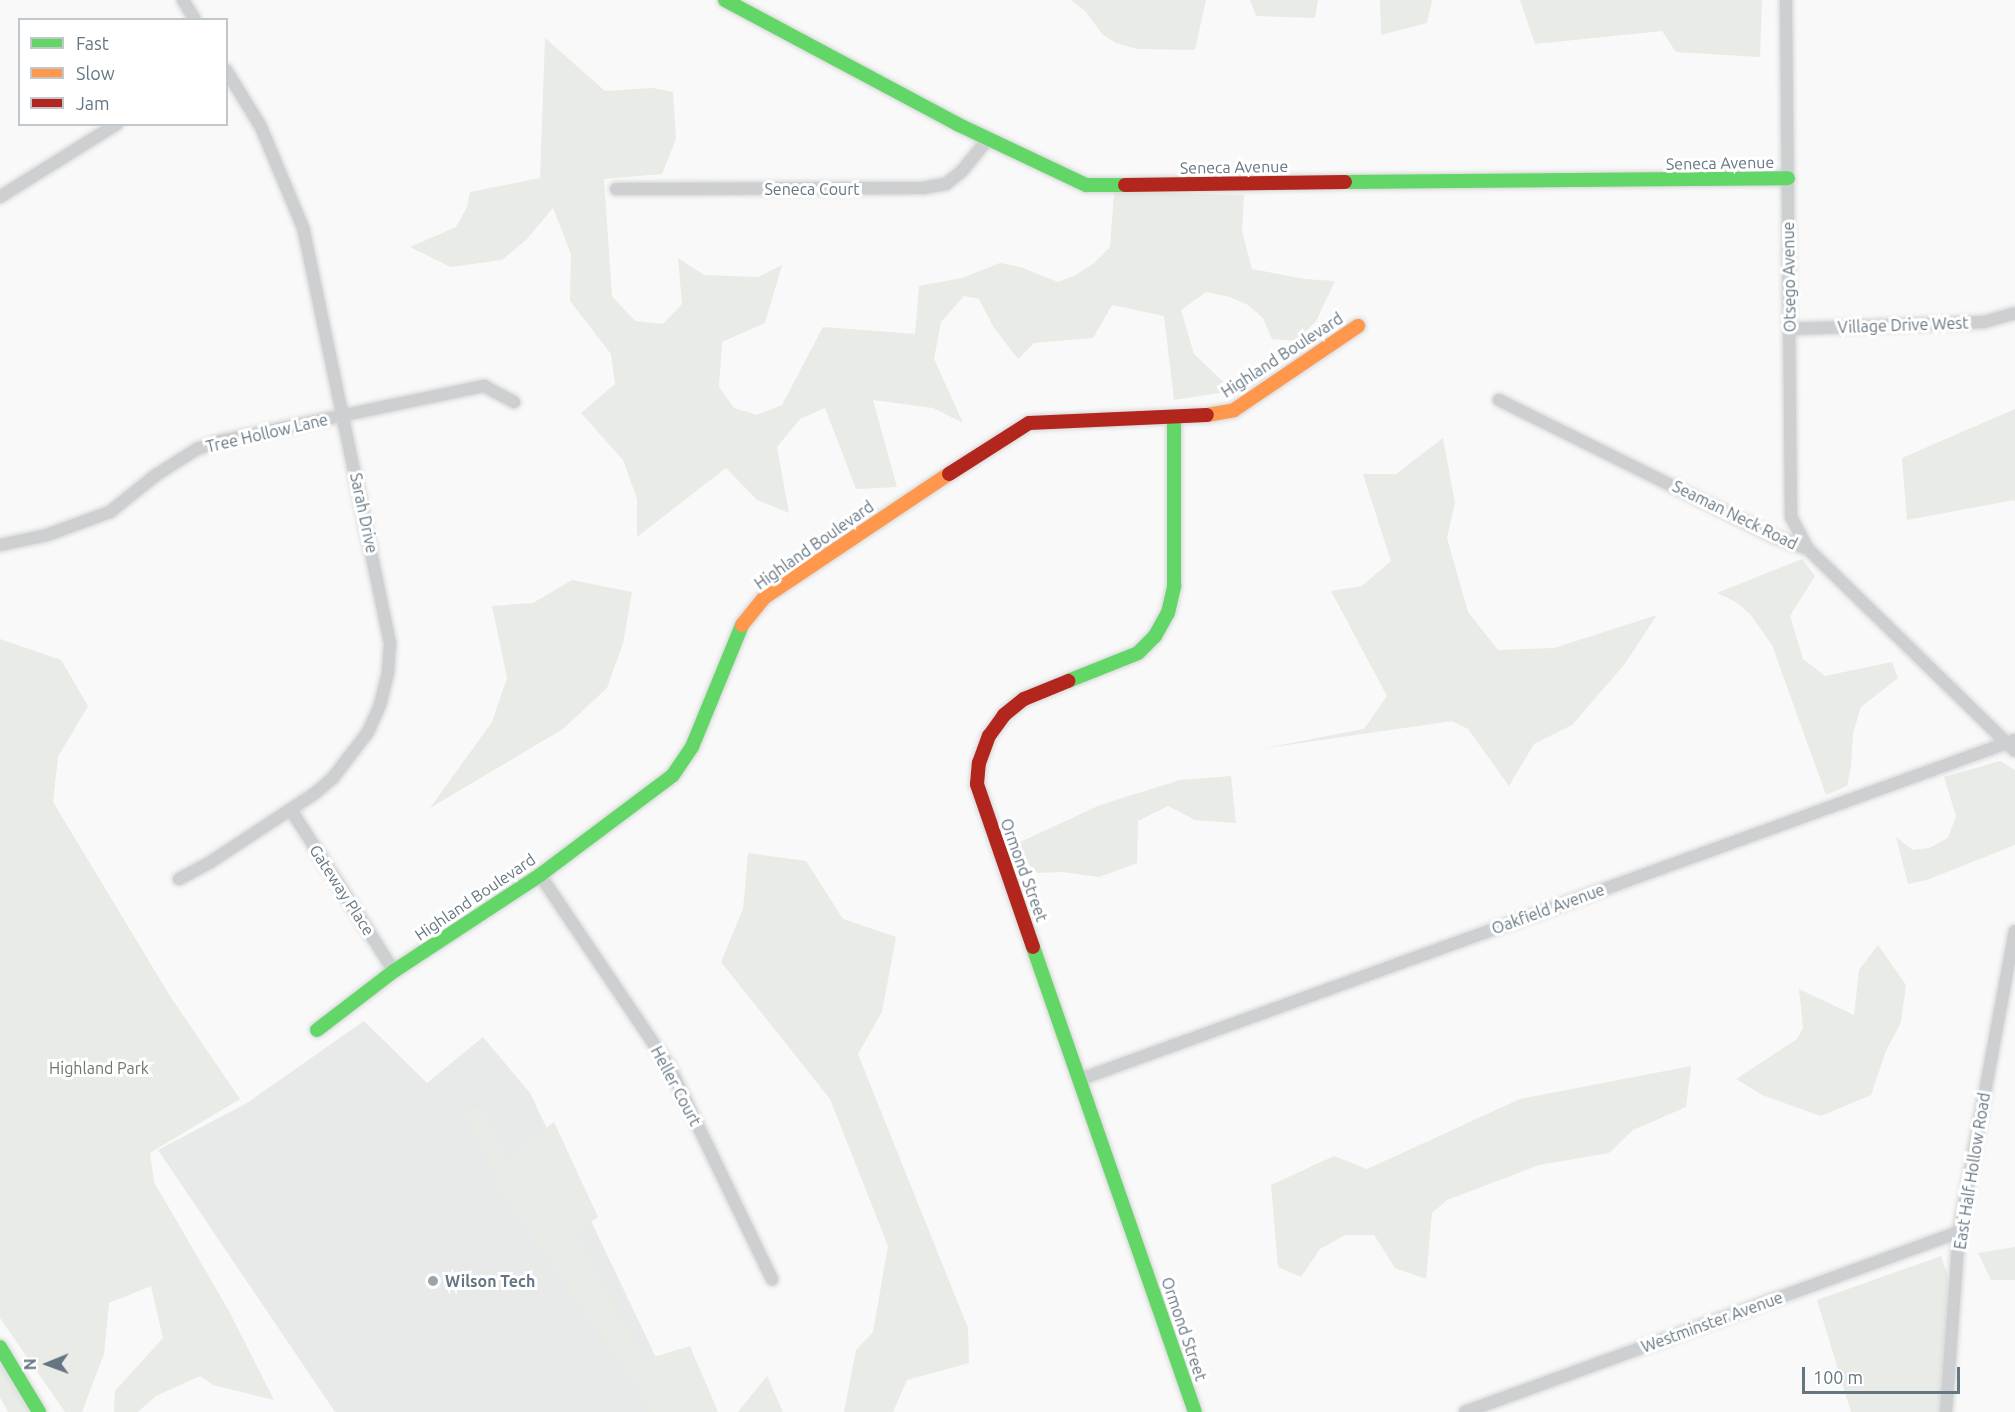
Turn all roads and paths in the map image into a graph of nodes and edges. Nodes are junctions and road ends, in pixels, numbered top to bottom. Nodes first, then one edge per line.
1 (183, 0) edge
2 (725, 0) edge
3 (1786, 0) edge
4 (194, 18) edge
5 (228, 73) edge
6 (114, 126) edge
7 (988, 139) junction
8 (1788, 178) junction
9 (616, 189) dead end
10 (0, 197) edge
11 (2015, 313) edge
12 (1358, 326) dead end
13 (1790, 329) junction
14 (1499, 400) dead end
15 (514, 402) dead end
16 (343, 415) junction
17 (1174, 418) junction
18 (0, 545) edge
19 (1808, 549) junction
20 (2012, 744) edge
21 (291, 810) junction
22 (540, 874) junction
23 (179, 879) dead end
24 (2015, 931) edge
25 (394, 971) junction
26 (2011, 972) edge
27 (317, 1030) dead end
28 (1081, 1079) junction
29 (1959, 1232) junction
30 (772, 1279) dead end
31 (0, 1347) edge
32 (39, 1412) edge
33 (1195, 1412) edge
34 (1465, 1412) edge
35 (1946, 1412) edge

1 - 4 street
2 - 7 street, Seneca Avenue
3 - 8 street, Otsego Avenue
5 - 16 street, Sarah Drive
6 - 10 street
7 - 8 street, Seneca Avenue
7 - 9 street, Seneca Court
8 - 13 street, Otsego Avenue
11 - 13 street, Village Drive West
12 - 17 street, Highland Boulevard
13 - 19 street, Otsego Avenue
14 - 19 street, Seaman Neck Road
15 - 16 street, Tree Hollow Lane
16 - 18 street, Tree Hollow Lane
16 - 21 street, Sarah Drive
17 - 22 street, Highland Boulevard
17 - 28 street, Ormond Street
19 - 20 street, Seaman Neck Road
20 - 28 street, Oakfield Avenue
21 - 23 street, Sarah Drive
21 - 25 street, Gateway Place
22 - 25 street, Highland Boulevard
22 - 30 street, Heller Court
24 - 26 street, East Half Hollow Road
25 - 27 street, Highland Boulevard
26 - 29 street, East Half Hollow Road
28 - 33 street, Ormond Street
29 - 34 street, Westminster Avenue
29 - 35 street, East Half Hollow Road
31 - 32 street

